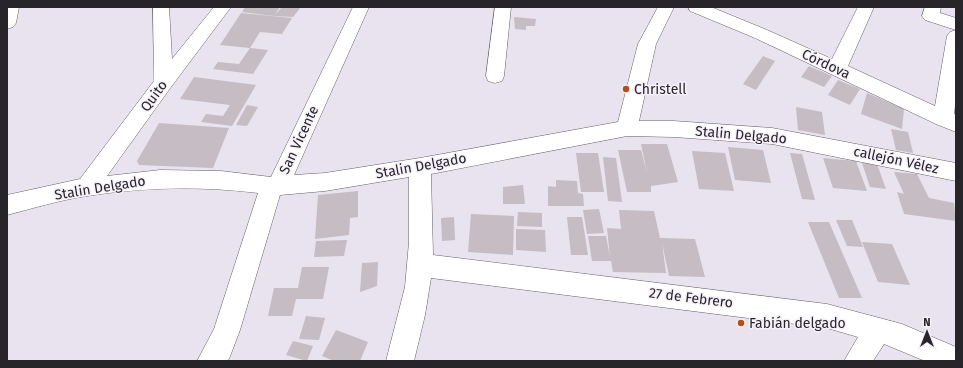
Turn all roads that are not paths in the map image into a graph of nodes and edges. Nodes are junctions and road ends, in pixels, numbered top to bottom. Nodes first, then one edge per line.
1 (11, 7) edge
2 (161, 7) edge
3 (223, 7) edge
4 (361, 7) edge
5 (503, 7) edge
6 (666, 7) edge
7 (696, 7) edge
8 (866, 7) edge
9 (933, 7) edge
10 (715, 10) edge
11 (7, 23) edge
12 (956, 24) edge
13 (956, 36) edge
14 (837, 69) junction
15 (495, 76) dead end
16 (164, 82) junction
17 (952, 88) edge
18 (950, 122) edge
19 (627, 128) junction
20 (835, 148) joint
21 (420, 167) junction
22 (956, 172) edge
23 (275, 186) junction
24 (87, 187) junction
25 (7, 205) edge
26 (420, 265) junction
27 (878, 330) junction
28 (211, 361) edge
29 (400, 361) edge
30 (858, 361) edge
31 (956, 361) edge

1 - 11 street
2 - 16 street
3 - 16 street, Quito
4 - 23 street, San Vicente
5 - 15 street
6 - 19 street
7 - 10 street, Córdova
8 - 14 street
9 - 12 street
10 - 14 street, Córdova
13 - 17 street
14 - 18 street, Córdova
16 - 24 street, Quito
17 - 18 street
19 - 20 street, Stalin Delgado
19 - 21 street, Stalin Delgado
20 - 22 street, callejón Vélez
21 - 23 street, Stalin Delgado
21 - 26 street
23 - 24 street, Stalin Delgado
23 - 28 street, San Vicente
24 - 25 street, Stalin Delgado
26 - 27 street, 27 de Febrero
26 - 29 street
27 - 30 street
27 - 31 street, 27 de Febrero

